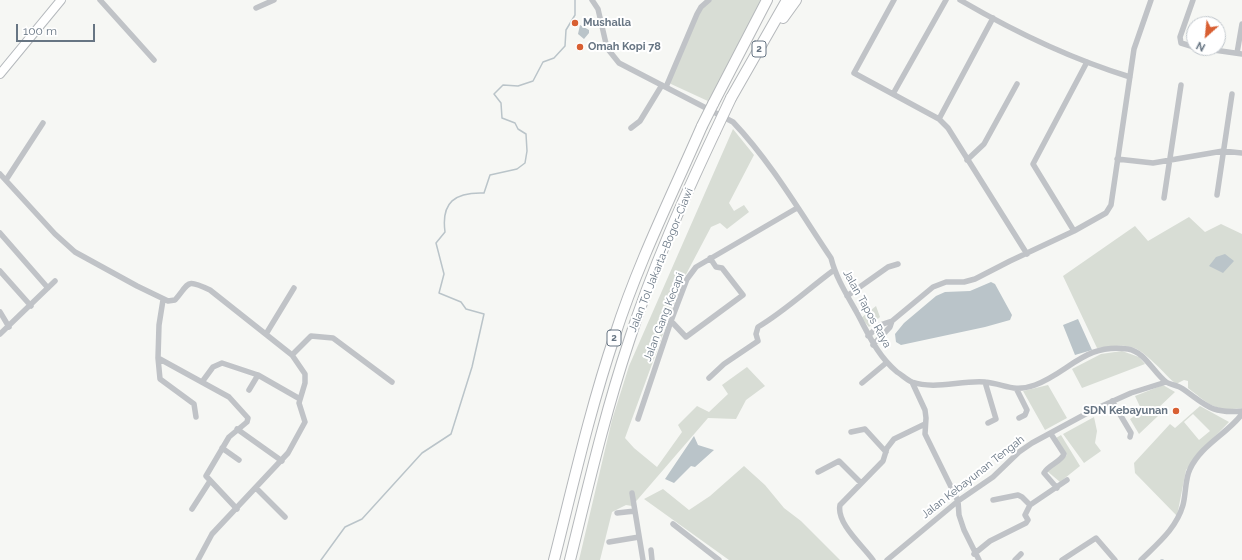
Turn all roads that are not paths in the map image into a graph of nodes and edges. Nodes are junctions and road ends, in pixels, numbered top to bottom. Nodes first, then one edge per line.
1 (62, 0) edge
2 (100, 0) edge
3 (274, 0) edge
4 (592, 0) edge
5 (709, 0) edge
6 (767, 0) edge
7 (787, 0) edge
8 (796, 0) edge
9 (894, 0) edge
10 (946, 0) edge
11 (960, 0) edge
12 (1151, 0) edge
13 (1193, 0) edge
14 (256, 8) dead end
15 (1187, 16) edge
16 (993, 18) junction
17 (1186, 20) edge
18 (1242, 24) edge
19 (1186, 45) edge
20 (1226, 51) edge
21 (1240, 53) edge
22 (154, 60) dead end
23 (1087, 62) junction
24 (0, 74) edge
25 (1130, 77) junction
26 (1017, 84) dead end
27 (1181, 85) dead end
28 (664, 86) junction
29 (738, 86) junction
30 (893, 94) junction
31 (1232, 94) dead end
32 (939, 119) junction
33 (43, 123) dead end
34 (632, 128) dead end
35 (1223, 151) junction
36 (1242, 153) edge
37 (1117, 159) junction
38 (967, 160) junction
39 (1170, 160) junction
40 (0, 174) edge
41 (6, 180) junction
42 (1217, 195) dead end
43 (1164, 198) dead end
44 (797, 208) junction
45 (1074, 231) junction
46 (0, 233) edge
47 (1027, 254) junction
48 (710, 258) junction
49 (898, 264) dead end
50 (834, 270) junction
51 (0, 271) edge
52 (55, 281) dead end
53 (48, 288) junction
54 (294, 288) dead end
55 (847, 296) junction
56 (163, 300) junction
57 (31, 306) junction
58 (0, 312) edge
59 (671, 321) junction
60 (892, 321) junction
61 (10, 327) junction
62 (0, 334) edge
63 (266, 334) junction
64 (868, 336) junction
65 (873, 345) junction
66 (292, 355) junction
67 (158, 358) junction
68 (886, 363) junction
69 (258, 375) junction
70 (709, 378) dead end
71 (202, 382) junction
72 (392, 382) dead end
73 (912, 382) junction
74 (985, 382) junction
75 (1166, 382) junction
76 (862, 383) dead end
77 (249, 390) dead end
78 (1017, 390) junction
79 (300, 399) junction
80 (1112, 401) junction
81 (1242, 413) edge
82 (196, 417) dead end
83 (1019, 418) dead end
84 (638, 419) dead end
85 (988, 423) dead end
86 (925, 424) junction
87 (237, 429) junction
88 (851, 432) dead end
89 (1051, 434) junction
90 (1130, 437) dead end
91 (222, 448) junction
92 (886, 452) junction
93 (239, 460) dead end
94 (282, 460) junction
95 (818, 472) dead end
96 (1067, 480) dead end
97 (210, 481) junction
98 (861, 483) junction
99 (256, 488) junction
100 (1057, 488) junction
101 (632, 493) dead end
102 (993, 500) dead end
103 (958, 501) junction
104 (1030, 505) junction
105 (192, 509) dead end
106 (237, 509) junction
107 (635, 511) junction
108 (617, 513) dead end
109 (285, 517) dead end
110 (673, 524) dead end
111 (639, 537) junction
112 (609, 542) dead end
113 (651, 550) dead end
114 (974, 554) junction
115 (1021, 554) dead end
116 (198, 560) edge
117 (554, 560) edge
118 (570, 560) edge
119 (643, 560) edge
120 (652, 560) edge
121 (719, 560) edge
122 (873, 560) edge
123 (887, 560) edge
124 (979, 560) edge
125 (1015, 560) edge
126 (1062, 560) edge
127 (1115, 560) edge
128 (1142, 560) edge

1 - 24 main road
2 - 22 street
3 - 14 street
4 - 28 street, Jalan Tapos Raya
5 - 28 street
6 - 117 highway, Jalan Tol Jakarta–Bogor–Ciawi / 2, bridge
7 - 29 highway, Jalan Tol Jakarta–Bogor–Ciawi / 2
8 - 29 highway
9 - 30 street
10 - 30 street
11 - 16 street
12 - 25 street
13 - 15 street
16 - 23 street
16 - 32 street
17 - 19 street
18 - 21 street
20 - 21 street
23 - 25 street
23 - 45 street
25 - 37 street
26 - 38 street
27 - 39 street
28 - 34 street
28 - 44 street, Jalan Tapos Raya
29 - 118 highway, Jalan Tol Jakarta–Bogor–Ciawi / 2, bridge
30 - 32 street
31 - 35 street
32 - 38 street
33 - 41 street
35 - 36 street
35 - 39 street
35 - 42 street
37 - 39 street
37 - 45 street
38 - 47 street
39 - 43 street
40 - 41 street
41 - 56 street
44 - 48 street, Jalan Gang Kecapi
44 - 50 street, Jalan Tapos Raya
45 - 47 street
46 - 53 street
47 - 60 street
48 - 59 street, Jalan Gang Kecapi
48 - 59 street
49 - 55 street
50 - 55 street, Jalan Tapos Raya
50 - 70 street
51 - 57 street
52 - 53 street
53 - 57 street
54 - 63 street
55 - 64 street, Jalan Tapos Raya
56 - 63 street
56 - 67 street
57 - 61 street
58 - 61 street
59 - 84 street, Jalan Gang Kecapi
60 - 64 street
60 - 65 street
61 - 62 street
63 - 66 street
64 - 65 street, Jalan Tapos Raya
65 - 68 street, Jalan Tapos Raya
66 - 72 street
66 - 79 street
67 - 71 street
67 - 82 street
68 - 73 street, Jalan Tapos Raya
68 - 76 street
69 - 71 street
69 - 77 street
69 - 79 street
71 - 87 street
73 - 74 street, Jalan Tapos Raya
73 - 86 street
74 - 78 street, Jalan Tapos Raya
74 - 85 street
75 - 78 street
75 - 80 street, Jalan Kebayunan Tengah
75 - 81 street
78 - 83 street
79 - 94 street
80 - 89 street, Jalan Kebayunan Tengah
80 - 90 street
81 - 128 street
86 - 92 street
86 - 103 street
87 - 91 street
87 - 94 street
88 - 92 street
89 - 100 street
89 - 103 street, Jalan Kebayunan Tengah
91 - 93 street
91 - 97 street
92 - 98 street
94 - 99 street
95 - 98 street
96 - 100 street
97 - 105 street
97 - 106 street
98 - 122 street
99 - 106 street
99 - 109 street
100 - 104 street
101 - 107 street
102 - 104 street
103 - 114 street
103 - 123 street, Jalan Kebayunan Tengah
104 - 114 street
106 - 116 street
107 - 108 street
107 - 111 street
110 - 121 street
111 - 112 street
111 - 119 street
113 - 120 street
114 - 124 street
115 - 125 street
126 - 127 street

